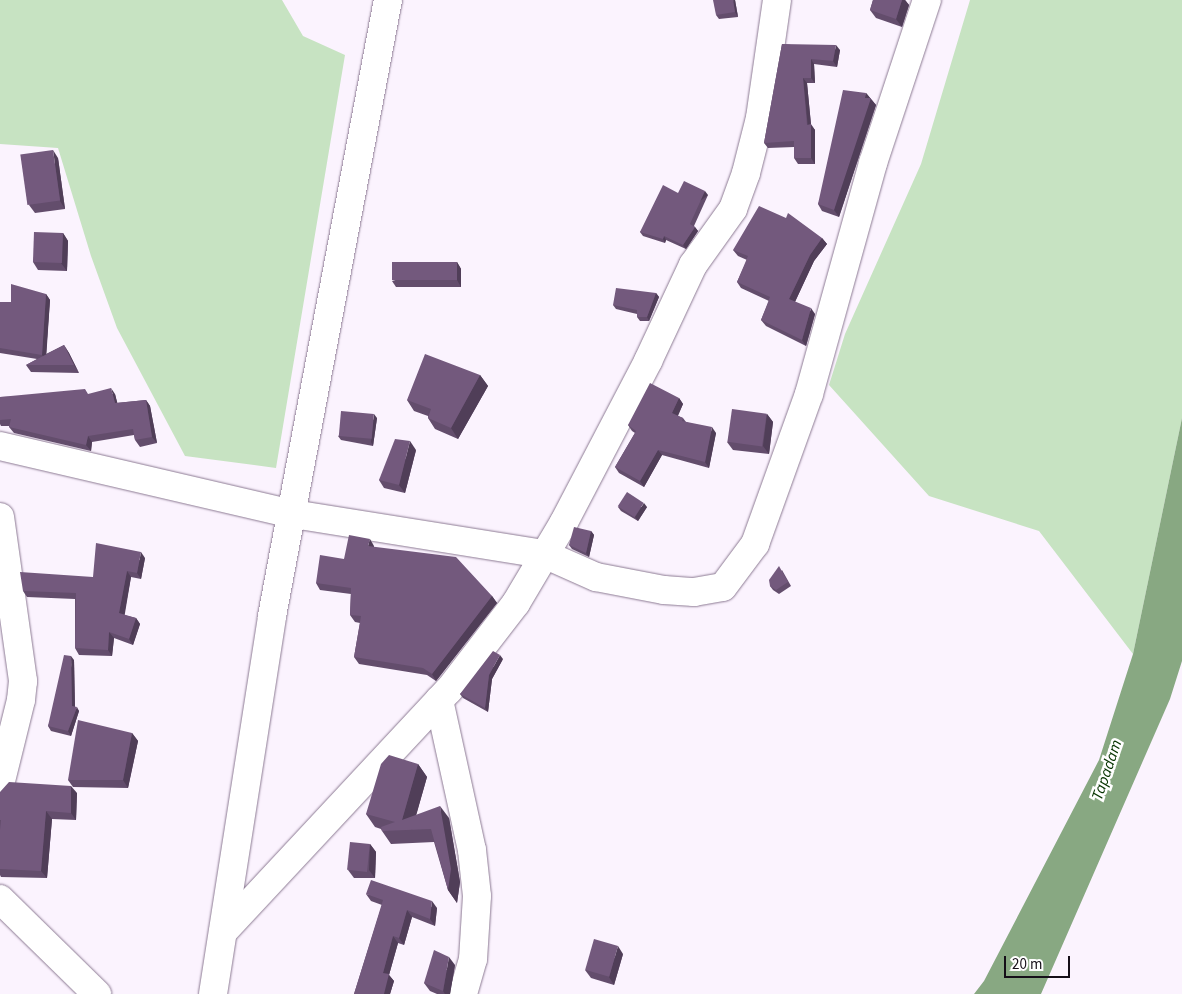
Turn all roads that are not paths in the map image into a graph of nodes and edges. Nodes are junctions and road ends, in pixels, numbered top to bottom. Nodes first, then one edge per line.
1 (388, 0) edge
2 (777, 0) edge
3 (926, 0) edge
4 (0, 446) edge
5 (293, 514) junction
6 (0, 517) edge
7 (544, 554) junction
8 (439, 700) junction
9 (0, 786) edge
10 (0, 899) edge
11 (224, 932) junction
12 (97, 994) edge
13 (213, 994) edge
14 (463, 994) edge

1 - 5 street
2 - 7 street
3 - 7 street
4 - 5 street
5 - 7 street
5 - 11 street
6 - 9 street
7 - 8 street
8 - 11 street
8 - 14 street
10 - 12 street
11 - 13 street

